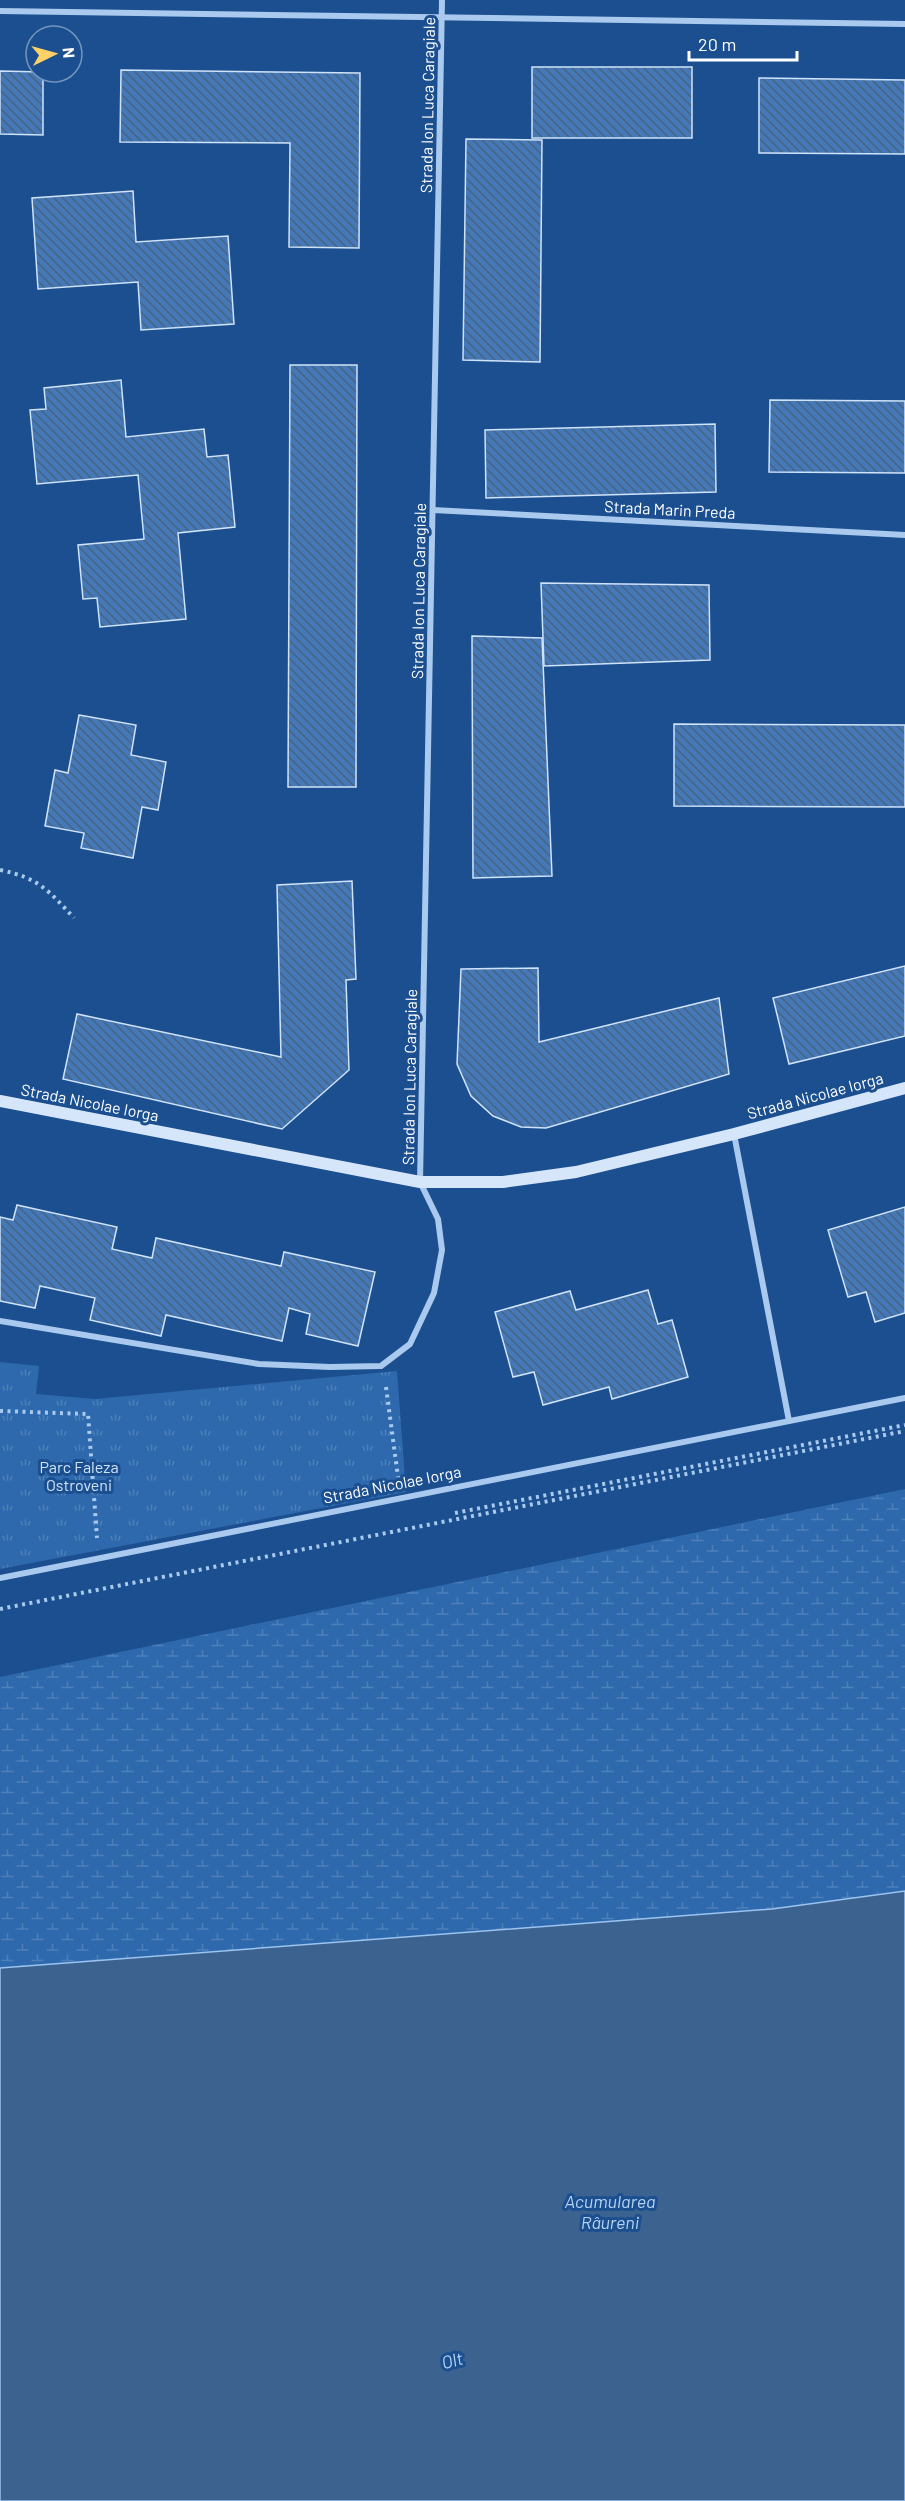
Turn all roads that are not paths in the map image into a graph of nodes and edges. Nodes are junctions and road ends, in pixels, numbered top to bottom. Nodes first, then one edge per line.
1 (442, 0) edge
2 (0, 11) edge
3 (442, 18) junction
4 (905, 24) edge
5 (433, 510) junction
6 (905, 535) edge
7 (905, 1088) edge
8 (0, 1101) edge
9 (734, 1134) junction
10 (420, 1182) junction
11 (0, 1321) edge
12 (905, 1398) edge
13 (789, 1421) junction
14 (0, 1578) edge

1 - 3 street, Strada Ion Luca Caragiale
2 - 3 street
3 - 4 street
3 - 5 street, Strada Ion Luca Caragiale
5 - 6 street, Strada Marin Preda
5 - 10 street, Strada Ion Luca Caragiale
7 - 9 street, Strada Nicolae Iorga
8 - 10 street, Strada Nicolae Iorga
9 - 10 street, Strada Nicolae Iorga
9 - 13 street, Strada Nicolae Iorga
10 - 11 street
12 - 13 street, Strada Nicolae Iorga
13 - 14 street, Strada Nicolae Iorga

